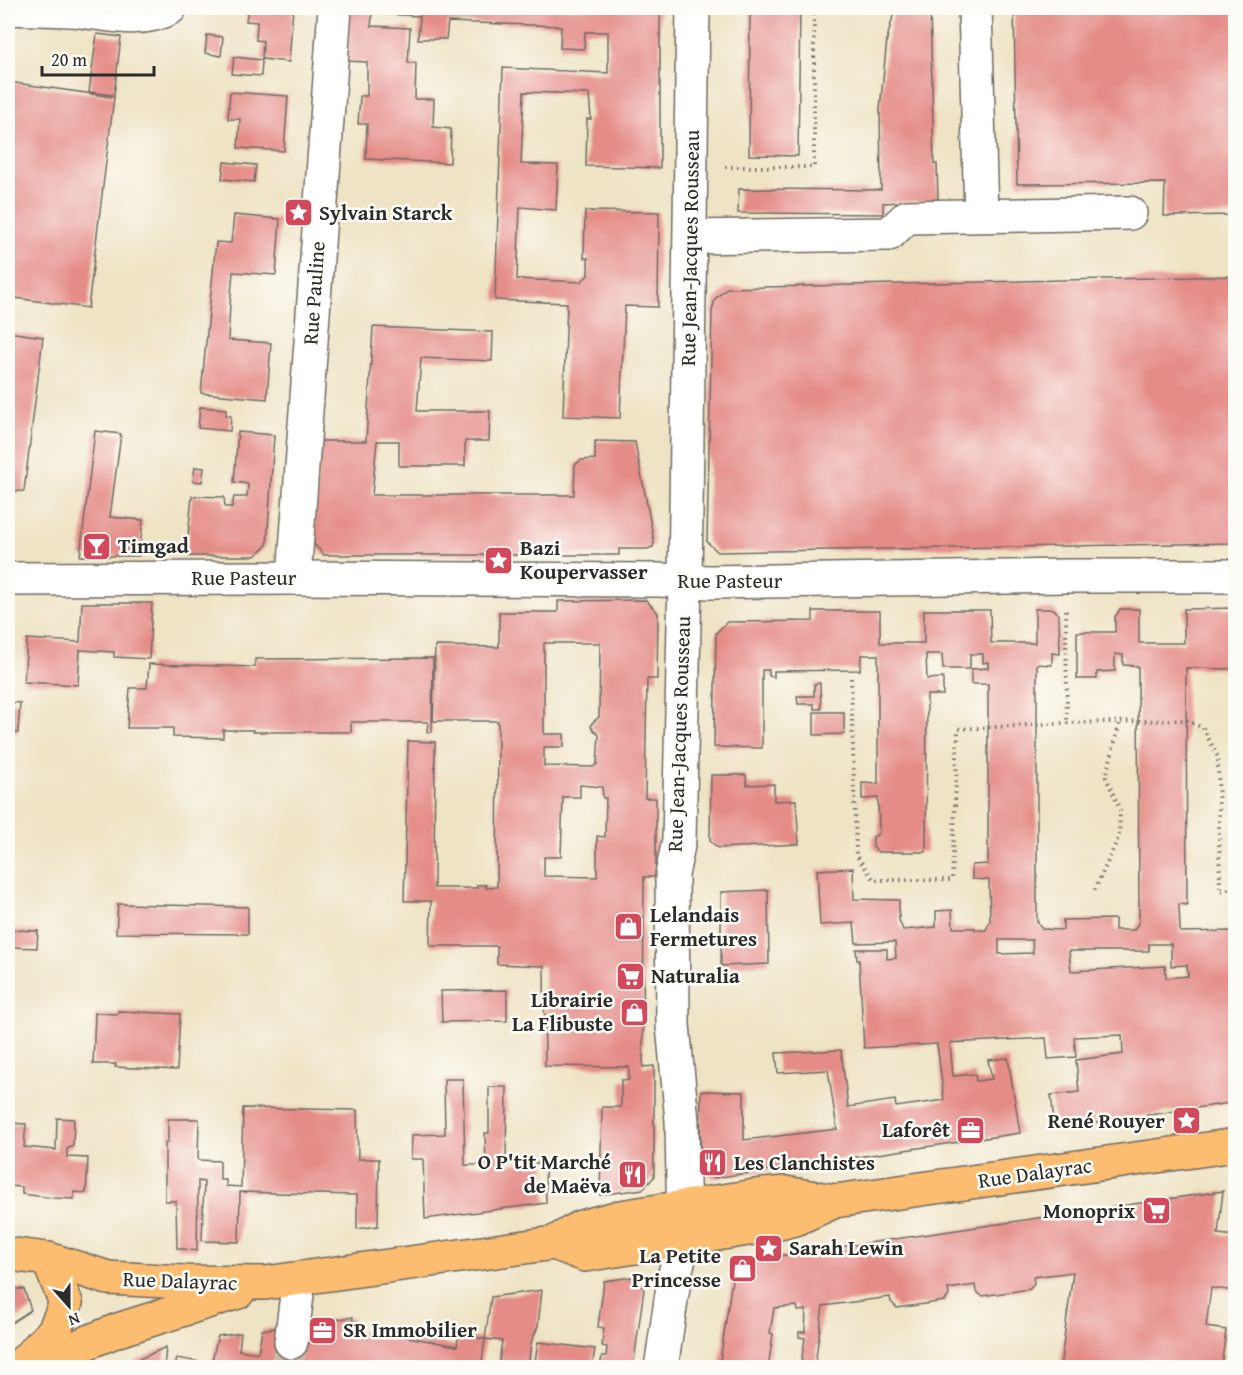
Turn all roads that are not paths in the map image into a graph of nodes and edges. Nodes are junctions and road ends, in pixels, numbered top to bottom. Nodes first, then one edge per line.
1 (8, 8) edge
2 (170, 8) edge
3 (335, 8) edge
4 (693, 8) edge
5 (975, 8) edge
6 (1130, 213) dead end
7 (981, 215) junction
8 (691, 237) junction
9 (1236, 576) edge
10 (294, 578) junction
11 (8, 579) edge
12 (685, 581) junction
13 (1236, 1145) edge
14 (835, 1201) junction
15 (682, 1208) junction
16 (684, 1240) junction
17 (554, 1243) junction
18 (8, 1254) edge
19 (48, 1259) junction
20 (299, 1279) junction
21 (265, 1283) junction
22 (291, 1342) tunnel mouth
23 (19, 1368) edge
24 (24, 1368) edge
25 (662, 1368) edge

1 - 2 street
3 - 10 street, Rue Pauline
4 - 8 street, Rue Jean-Jacques Rousseau
5 - 7 street
6 - 7 street
7 - 8 street
8 - 12 street, Rue Jean-Jacques Rousseau
9 - 12 street, Rue Pasteur
10 - 11 street, Rue Pasteur
10 - 12 street, Rue Pasteur
12 - 15 street, Rue Jean-Jacques Rousseau
13 - 14 main road, Rue Dalayrac
14 - 15 main road, Rue Dalayrac
14 - 16 main road, Rue Dalayrac
15 - 16 street
15 - 17 main road, Rue Dalayrac
16 - 17 main road, Rue Dalayrac
16 - 25 street
17 - 20 main road, Rue Dalayrac
18 - 19 main road, Rue Dalayrac
19 - 21 main road, Rue Dalayrac
19 - 23 main road
20 - 21 main road, Rue Dalayrac
20 - 22 street
21 - 24 main road, Rue Dalayrac

